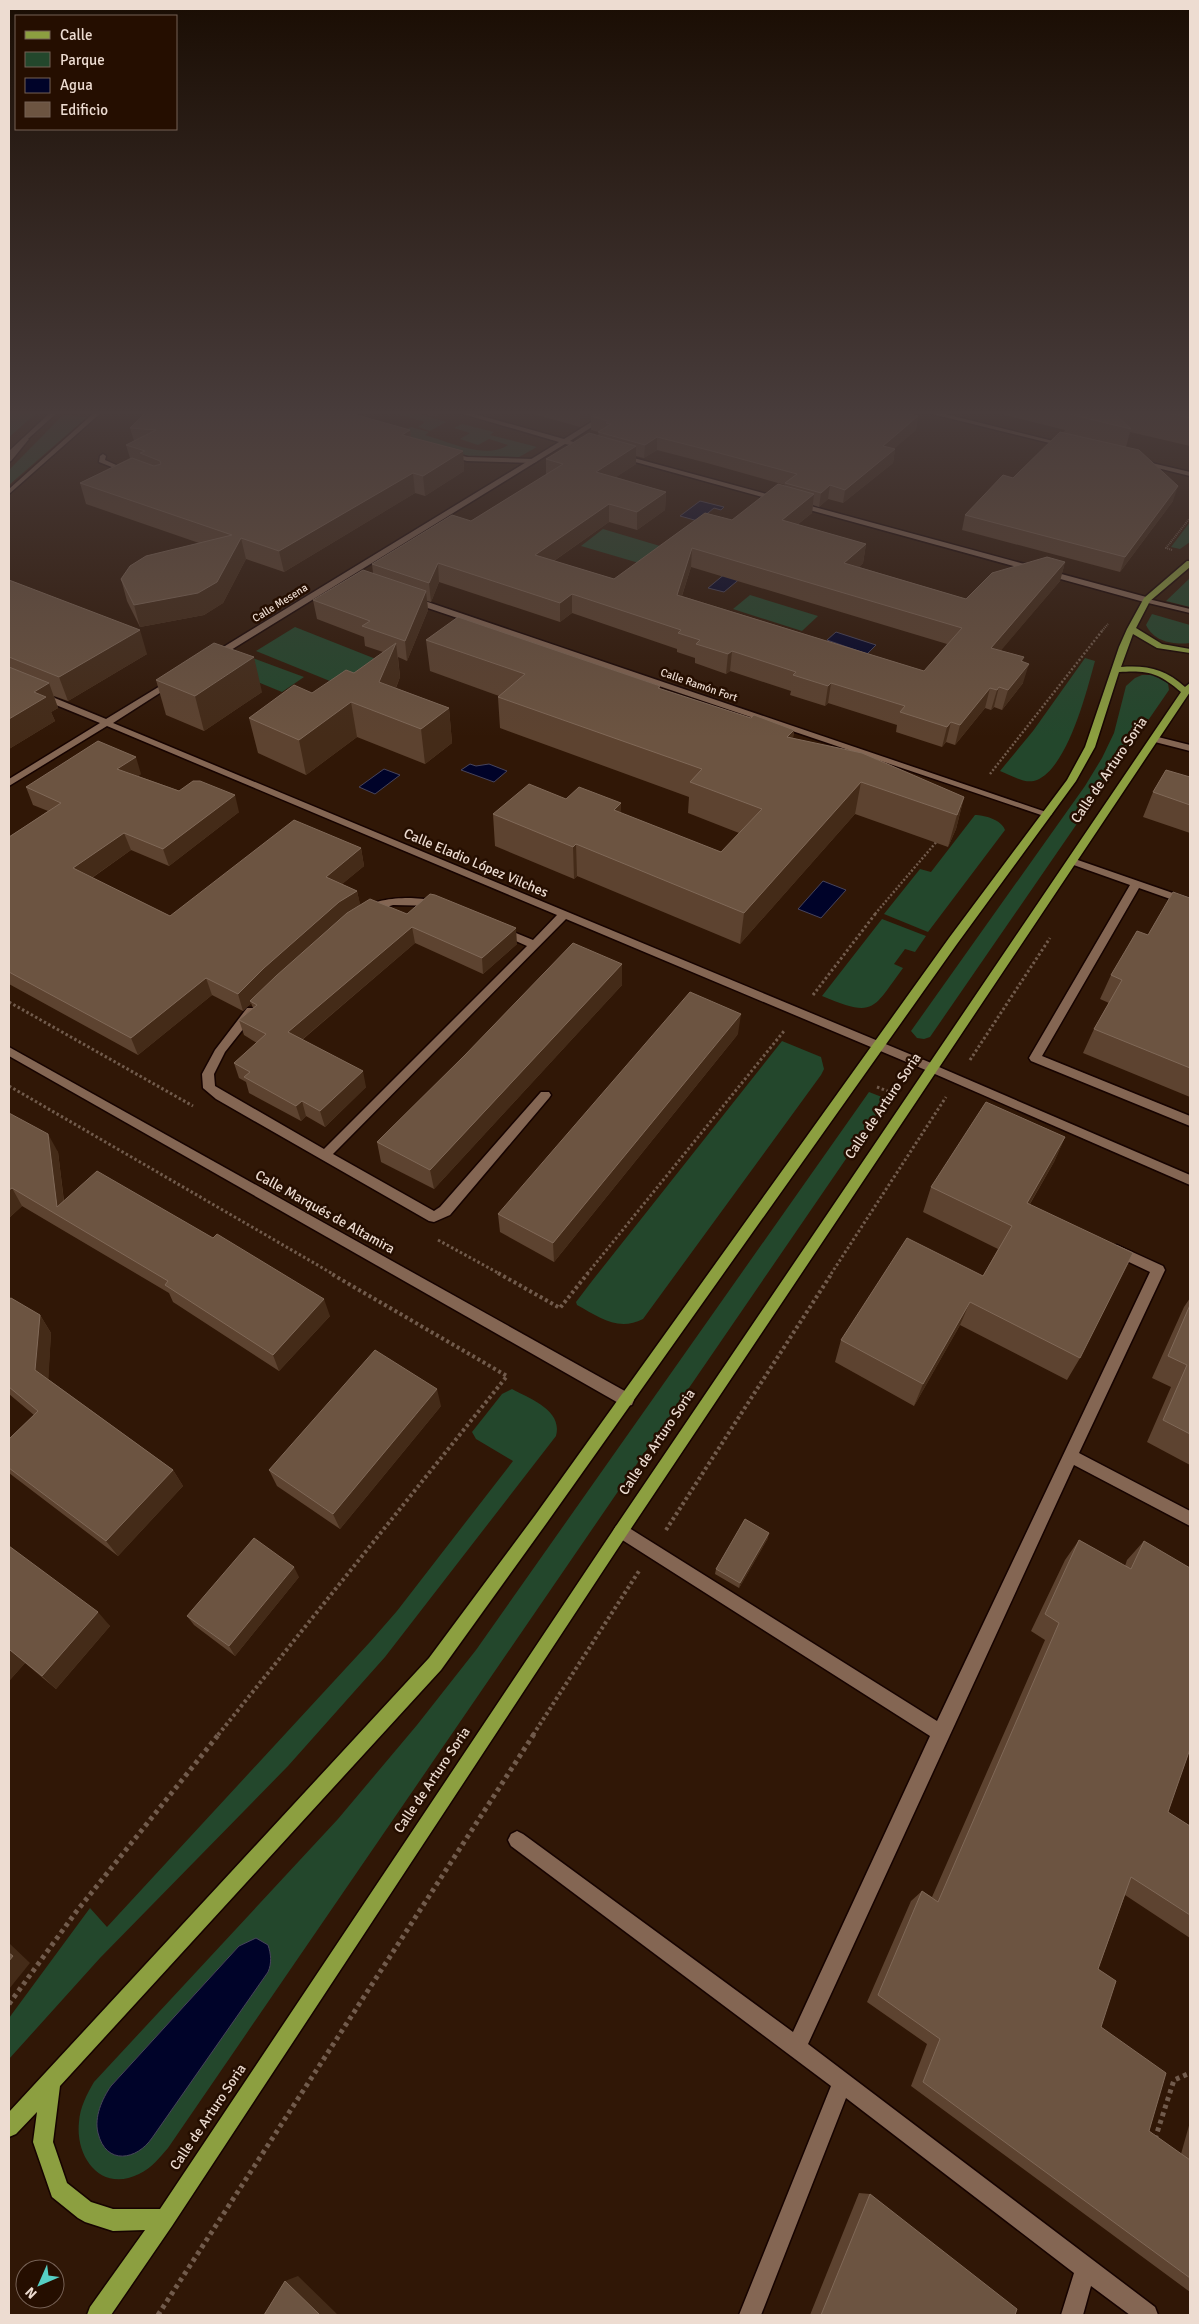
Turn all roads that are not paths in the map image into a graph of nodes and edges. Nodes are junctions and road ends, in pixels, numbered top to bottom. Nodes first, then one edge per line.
1 (437, 519) edge
2 (851, 519) edge
3 (1190, 563) edge
4 (1185, 572) edge
5 (344, 577) junction
6 (354, 580) edge
7 (401, 596) edge
8 (1148, 600) junction
9 (1190, 611) edge
10 (1131, 629) junction
11 (1190, 651) edge
12 (209, 660) edge
13 (1117, 670) junction
14 (183, 676) edge
15 (1189, 690) edge
16 (36, 693) edge
17 (107, 723) junction
18 (1154, 739) junction
19 (1190, 748) edge
20 (9, 783) edge
21 (1047, 814) junction
22 (1072, 861) junction
23 (1136, 884) junction
24 (1190, 903) edge
25 (449, 907) edge
26 (359, 914) edge
27 (564, 915) junction
28 (492, 926) edge
29 (534, 945) junction
30 (258, 1005) edge
31 (879, 1047) junction
32 (9, 1051) edge
33 (932, 1068) junction
34 (545, 1095) dead end
35 (1190, 1121) edge
36 (325, 1155) junction
37 (1190, 1180) edge
38 (1104, 1244) edge
39 (626, 1400) junction
40 (1071, 1456) junction
41 (1190, 1519) edge
42 (621, 1531) junction
43 (940, 1734) junction
44 (517, 1840) dead end
45 (796, 2047) junction
46 (52, 2080) junction
47 (842, 2082) junction
48 (9, 2127) edge
49 (165, 2218) junction
50 (1086, 2268) junction
51 (98, 2315) edge
52 (750, 2315) edge
53 (1072, 2315) edge
54 (1147, 2315) edge

1 - 5 street, Calle Mesena
2 - 8 street
3 - 4 main road, Calle de Arturo Soria
4 - 8 main road, Calle de Arturo Soria
5 - 6 street
5 - 12 street, Calle Mesena
7 - 21 street, Calle Ramón Fort
8 - 9 street
8 - 10 main road, Calle de Arturo Soria
10 - 11 main road
10 - 13 main road, Calle de Arturo Soria
13 - 15 main road, Calle de Arturo Soria
13 - 21 main road, Calle de Arturo Soria
14 - 17 street
15 - 18 main road, Calle de Arturo Soria
16 - 17 street, Calle Eladio López Vilches
17 - 20 street
17 - 27 street, Calle Eladio López Vilches
18 - 19 street
18 - 22 main road, Calle de Arturo Soria
21 - 31 main road, Calle de Arturo Soria
22 - 23 street
22 - 33 main road, Calle de Arturo Soria
23 - 24 street
23 - 35 street
25 - 26 street
27 - 29 street
27 - 31 street, Calle Eladio López Vilches
28 - 29 street
29 - 36 street
30 - 36 street
31 - 33 street, Calle Eladio López Vilches
31 - 39 main road, Calle de Arturo Soria
32 - 39 street, Calle Marqués de Altamira
33 - 37 street, Calle Eladio López Vilches
33 - 42 main road, Calle de Arturo Soria
34 - 36 street
38 - 40 street
39 - 46 main road, Calle de Arturo Soria
40 - 41 street
40 - 43 street
42 - 43 street
42 - 49 main road, Calle de Arturo Soria
43 - 45 street
44 - 45 street
45 - 47 street
46 - 48 main road, Calle de Arturo Soria
46 - 49 main road
47 - 50 street
47 - 52 street
49 - 51 main road, Calle de Arturo Soria
50 - 53 street
50 - 54 street

